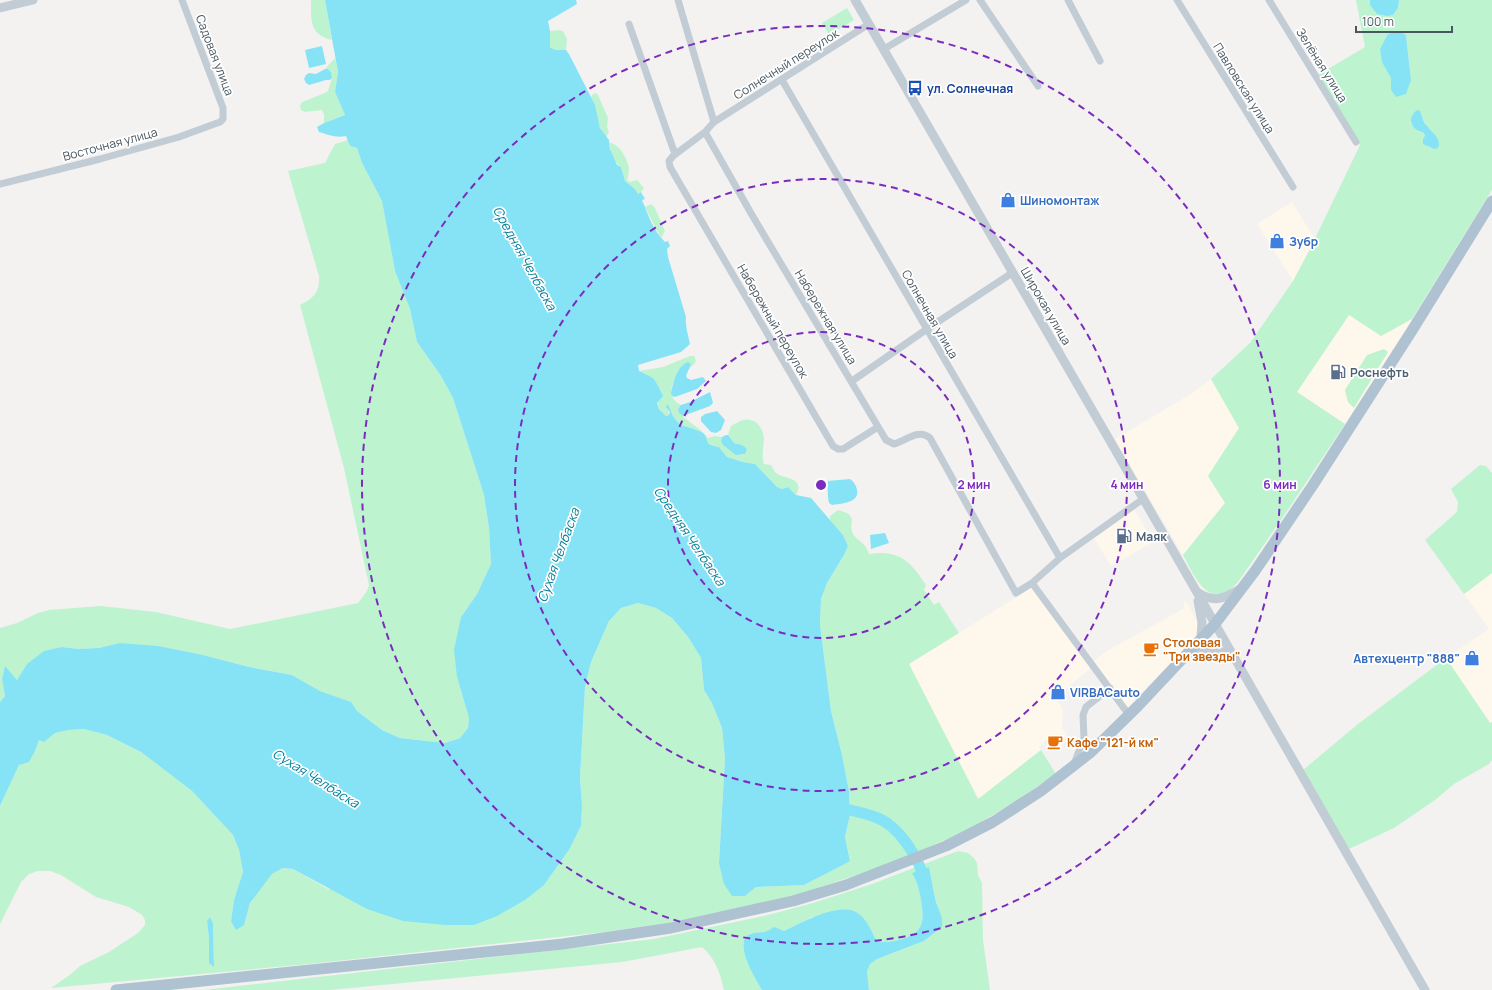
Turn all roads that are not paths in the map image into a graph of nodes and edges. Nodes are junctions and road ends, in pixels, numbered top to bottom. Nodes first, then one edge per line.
1 (33, 0) edge
2 (182, 0) edge
3 (678, 0) edge
4 (855, 0) edge
5 (966, 0) edge
6 (980, 0) edge
7 (1068, 0) edge
8 (1177, 0) edge
9 (1269, 0) edge
10 (0, 8) edge
11 (629, 24) dead end
12 (869, 24) junction
13 (884, 49) junction
14 (1100, 61) dead end
15 (782, 80) junction
16 (1038, 86) dead end
17 (223, 119) joint
18 (714, 122) junction
19 (705, 132) junction
20 (1356, 142) dead end
21 (675, 154) junction
22 (0, 184) edge
23 (1292, 187) dead end
24 (1492, 201) edge
25 (1012, 272) junction
26 (927, 329) junction
27 (852, 381) junction
28 (878, 426) junction
29 (1143, 499) junction
30 (1060, 558) junction
31 (1032, 583) junction
32 (1241, 589) junction
33 (1196, 592) junction
34 (1215, 624) junction
35 (1201, 638) junction
36 (1190, 651) junction
37 (1234, 657) junction
38 (1110, 688) junction
39 (1129, 715) junction
40 (1073, 767) junction
41 (116, 990) edge
42 (1425, 990) edge

1 - 10 street
2 - 17 street, Садовая улица
3 - 18 street
4 - 12 street, Широкая улица
5 - 13 street
6 - 16 street
7 - 14 street
8 - 23 street, Павловская улица
9 - 20 street, Зелёная улица
11 - 21 street
12 - 13 street, Широкая улица
12 - 15 street, Солнечный переулок
13 - 25 street, Широкая улица
15 - 18 street, Солнечный переулок
15 - 26 street, Солнечная улица
17 - 22 street, Восточная улица
18 - 19 street
19 - 21 street
19 - 27 street, Набережная улица
21 - 28 street, Набережный переулок
24 - 32 main road
25 - 26 street
25 - 29 street, Широкая улица
26 - 27 street
26 - 30 street, Солнечная улица
27 - 28 street, Набережная улица
28 - 31 street, Набережная улица
29 - 30 street
29 - 33 street, Широкая улица
30 - 31 street
31 - 38 street
32 - 33 street
32 - 34 main road
33 - 34 street, Широкая улица
33 - 35 street
34 - 35 main road
34 - 37 street, Широкая улица
35 - 36 main road
36 - 37 street
36 - 39 main road
37 - 42 street, Широкая улица
38 - 39 street
38 - 40 street
39 - 40 main road
40 - 41 main road

